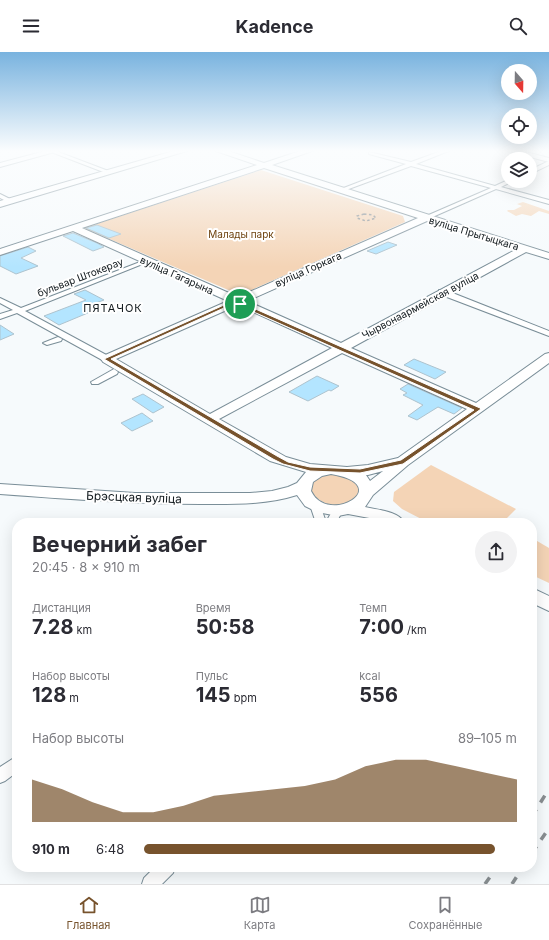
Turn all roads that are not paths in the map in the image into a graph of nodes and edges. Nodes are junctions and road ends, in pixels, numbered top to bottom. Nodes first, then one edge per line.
1 (51, 189) edge
2 (193, 189) edge
3 (335, 189) edge
4 (492, 189) edge
5 (502, 189) edge
6 (0, 196) edge
7 (10, 201) junction
8 (549, 202) edge
9 (0, 204) edge
10 (426, 218) junction
11 (74, 228) junction
12 (526, 248) junction
13 (0, 252) edge
14 (549, 256) edge
15 (142, 263) dead end
16 (442, 292) junction
17 (0, 300) edge
18 (235, 301) junction
19 (24, 309) dead end
20 (14, 312) dead end
21 (0, 317) edge
22 (549, 334) edge
23 (58, 339) dead end
24 (47, 343) dead end
25 (340, 348) junction
26 (549, 357) edge
27 (107, 359) junction
28 (114, 372) dead end
29 (95, 382) dead end
30 (478, 409) junction
31 (210, 419) junction
32 (403, 462) junction
33 (286, 463) junction
34 (323, 470) junction
35 (349, 472) junction
36 (304, 483) junction
37 (0, 488) edge
38 (367, 493) junction
39 (268, 497) junction
40 (312, 503) junction
41 (339, 514) edge
42 (320, 518) edge
43 (373, 518) edge
44 (388, 518) edge
45 (537, 598) edge
46 (549, 604) edge
47 (12, 767) edge
48 (0, 776) edge
49 (162, 872) edge
50 (150, 884) edge

1 - 7 main road
2 - 11 main road
3 - 10 main road, вуліца Прытыцкага
4 - 10 street, вуліца Горкага
5 - 8 street
6 - 7 street
7 - 9 main road
10 - 12 main road, вуліца Прытыцкага
10 - 18 main road, вуліца Горкага
11 - 13 main road
11 - 18 main road, вуліца Гагарына
12 - 14 main road, вуліца Прытыцкага
12 - 16 main road, Чырвонаармейская вуліца
15 - 19 street, бульвар Штокерау
16 - 22 street
16 - 25 main road, Чырвонаармейская вуліца
17 - 27 street
18 - 25 main road, вуліца Гагарына
18 - 27 main road, вуліца Горкага
20 - 21 street
23 - 24 street
25 - 30 main road, вуліца Гагарына
25 - 31 main road, Чырвонаармейская вуліца
26 - 30 main road
27 - 31 main road
28 - 29 street
30 - 32 main road
31 - 33 main road
32 - 35 main road
32 - 38 main road
33 - 34 main road
33 - 36 main road
34 - 35 main road
34 - 36 main road
35 - 38 main road
36 - 39 main road, Брэсцкая вуліца
36 - 40 main road
37 - 39 main road, Брэсцкая вуліца
38 - 41 main road
38 - 44 main road
39 - 40 main road, Брэсцкая вуліца
40 - 41 main road
40 - 42 street
41 - 43 main road
45 - 46 main road
47 - 48 street
49 - 50 street

